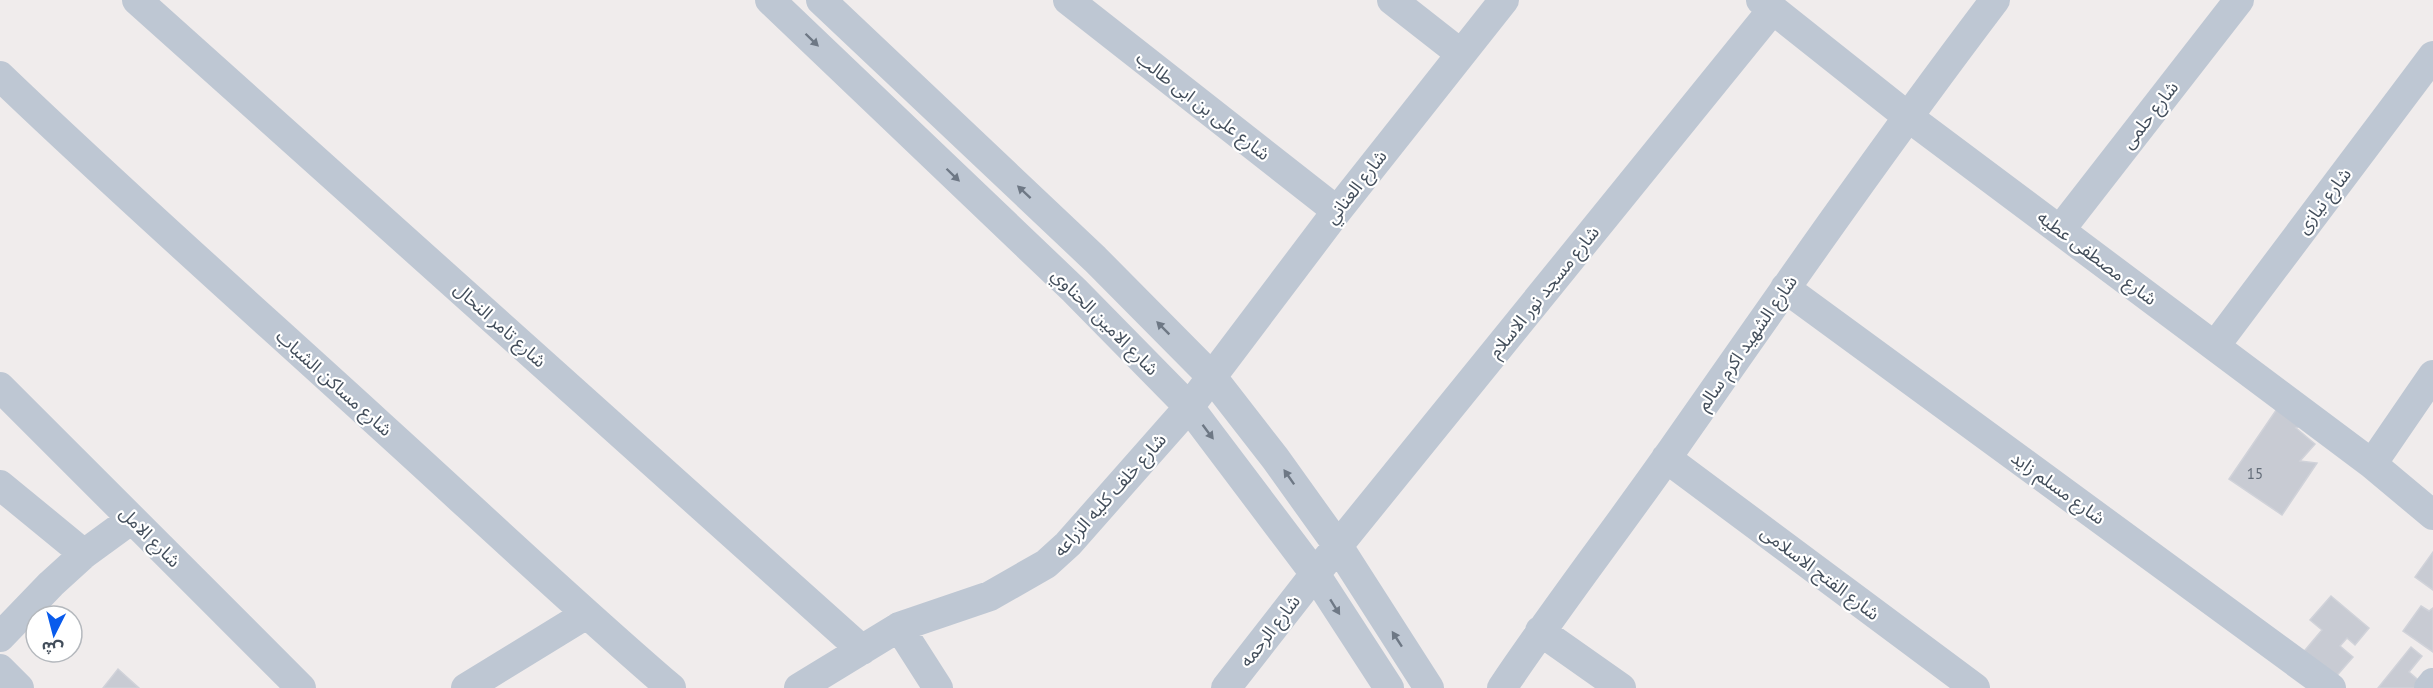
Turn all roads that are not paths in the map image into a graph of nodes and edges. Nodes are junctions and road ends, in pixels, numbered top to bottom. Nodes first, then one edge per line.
1 (137, 0) edge
2 (770, 0) edge
3 (821, 0) edge
4 (1068, 0) edge
5 (1392, 0) edge
6 (1504, 0) edge
7 (1995, 0) edge
8 (2240, 0) edge
9 (1767, 4) edge
10 (1461, 54) junction
11 (2433, 56) edge
12 (0, 76) edge
13 (1907, 116) junction
14 (1337, 211) junction
15 (2060, 230) junction
16 (1785, 288) junction
17 (2215, 346) junction
18 (2433, 375) edge
19 (1212, 377) junction
20 (0, 387) edge
21 (1189, 407) junction
22 (1666, 458) junction
23 (2372, 464) junction
24 (0, 485) edge
25 (2433, 515) edge
26 (132, 519) junction
27 (1338, 546) junction
28 (84, 554) junction
29 (1315, 574) junction
30 (585, 615) junction
31 (899, 627) junction
32 (1540, 631) junction
33 (0, 637) edge
34 (862, 650) junction
35 (0, 669) edge
36 (1242, 681) edge
37 (2433, 683) edge
38 (19, 688) edge
39 (300, 688) edge
40 (466, 688) edge
41 (671, 688) edge
42 (799, 688) edge
43 (938, 688) edge
44 (1389, 688) edge
45 (1429, 688) edge
46 (1502, 688) edge
47 (1621, 688) edge
48 (1975, 688) edge
49 (2331, 688) edge
50 (2429, 688) edge

1 - 34 street, شارع تامر النحال
2 -> 21 street, شارع الامين الحناوي
19 -> 3 street, شارع الامين الحناوي
4 - 14 street, شارع على بن ابى طالب
5 - 10 street
6 - 10 street, شارع العناني
7 - 13 street, شارع الشهيد اكرم سالم
8 - 15 street, شارع حلمى
9 - 13 street, شارع مصطفى عطيه
9 - 27 street, شارع مسجد نور الاسلام
10 - 14 street, شارع العناني
11 - 17 street, شارع نيازى
12 - 30 street, شارع مساكن الشباب
13 - 15 street, شارع مصطفى عطيه
13 - 16 street, شارع الشهيد اكرم سالم
14 - 19 street, شارع العناني
15 - 17 street, شارع مصطفى عطيه
16 - 22 street, شارع الشهيد اكرم سالم
16 - 49 street, شارع مسلم زايد
17 - 23 street, شارع مصطفى عطيه
18 - 23 street
19 - 21 street, شارع خلف كليه الزراعه
27 -> 19 street, شارع الامين الحناوي
20 - 26 street, شارع الامل
21 -> 29 street, شارع الامين الحناوي
21 - 31 street, شارع خلف كليه الزراعه
22 - 32 street, شارع الشهيد اكرم سالم
22 - 48 street, شارع الفتح الاسلامى
23 - 25 street, شارع مصطفى عطيه
24 - 28 street
26 - 28 street
26 - 39 street, شارع الامل
27 - 29 street, شارع مسجد نور الاسلام
45 -> 27 street, شارع الامين الحناوي
28 - 33 street
29 - 36 street, شارع الرحمه
29 -> 44 street, شارع الامين الحناوي
30 - 40 street
30 - 41 street, شارع مساكن الشباب
31 - 34 street, شارع خلف كليه الزراعه
31 - 43 street
32 - 46 street, شارع الشهيد اكرم سالم
32 - 47 street
34 - 42 street, شارع خلف كليه الزراعه
35 - 38 street
37 - 50 street

